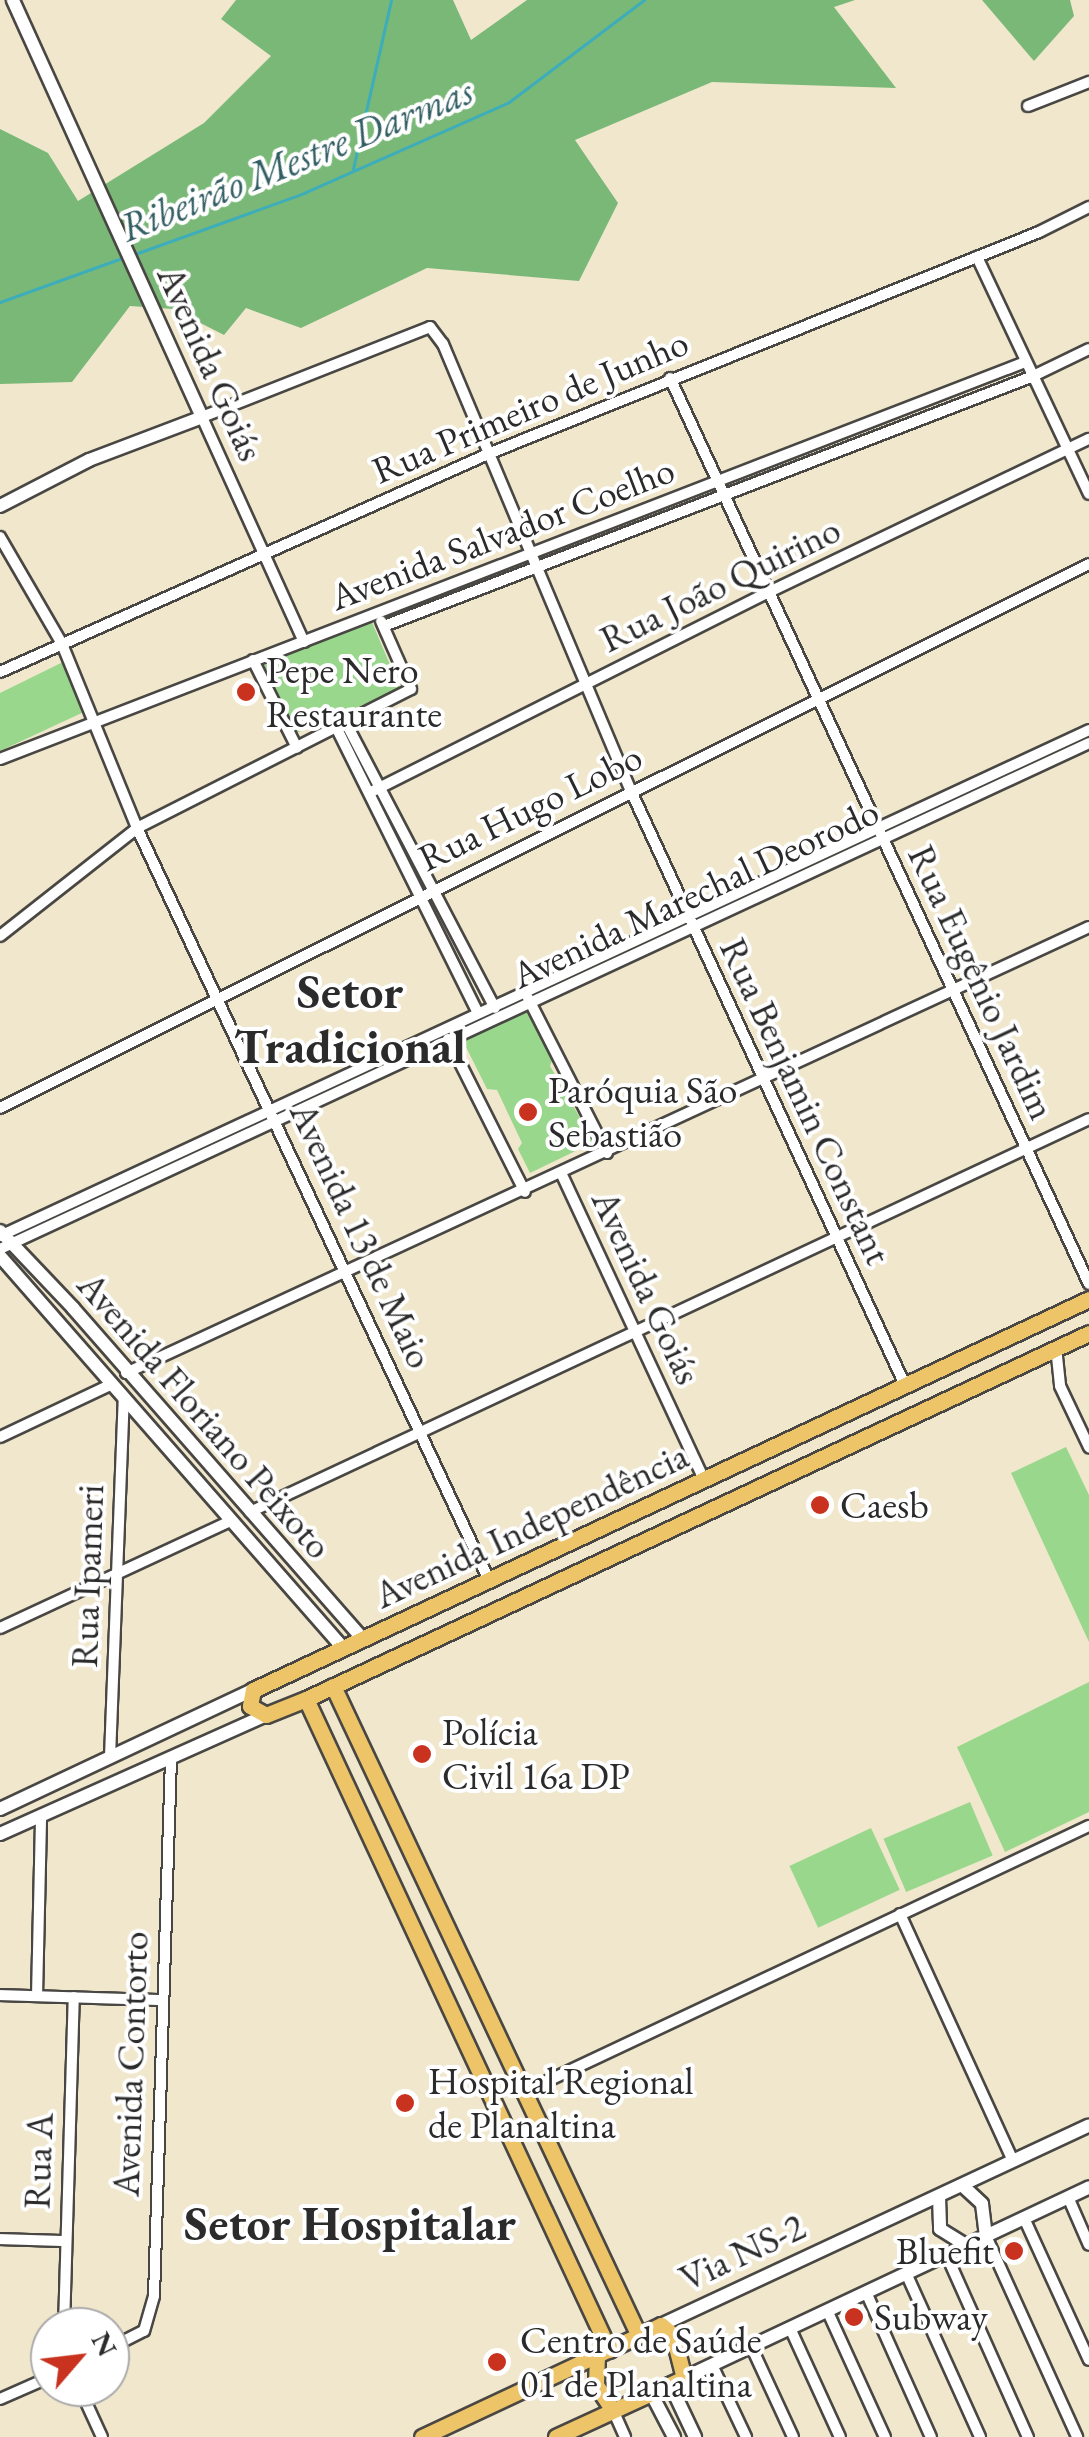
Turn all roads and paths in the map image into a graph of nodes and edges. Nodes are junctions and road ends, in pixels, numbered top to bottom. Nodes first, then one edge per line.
1 (12, 0) edge
2 (1089, 82) edge
3 (1028, 106) dead end
4 (1089, 206) edge
5 (976, 257) junction
6 (1089, 349) edge
7 (1025, 362) junction
8 (1031, 377) junction
9 (670, 378) junction
10 (202, 417) junction
11 (1089, 438) edge
12 (1067, 449) junction
13 (488, 454) junction
14 (717, 483) junction
15 (1089, 494) edge
16 (722, 495) junction
17 (0, 506) edge
18 (0, 537) edge
19 (263, 552) junction
20 (530, 555) junction
21 (1089, 564) edge
22 (535, 568) junction
23 (767, 593) junction
24 (376, 611) junction
25 (384, 626) junction
26 (304, 642) junction
27 (62, 644) junction
28 (254, 660) junction
29 (0, 672) edge
30 (585, 684) junction
31 (817, 698) junction
32 (96, 722) junction
33 (342, 727) junction
34 (1089, 730) edge
35 (1089, 743) edge
36 (297, 748) junction
37 (0, 759) edge
38 (375, 790) junction
39 (631, 791) junction
40 (136, 828) junction
41 (880, 834) junction
42 (427, 892) junction
43 (688, 916) junction
44 (1089, 927) edge
45 (693, 928) junction
46 (0, 936) edge
47 (954, 991) junction
48 (524, 992) junction
49 (217, 999) junction
50 (530, 1003) junction
51 (494, 1006) junction
52 (478, 1013) junction
53 (500, 1017) junction
54 (443, 1029) junction
55 (449, 1041) junction
56 (763, 1080) junction
57 (0, 1108) edge
58 (270, 1109) junction
59 (1089, 1119) edge
60 (276, 1121) junction
61 (1027, 1148) junction
62 (607, 1154) junction
63 (562, 1174) junction
64 (525, 1192) junction
65 (836, 1238) junction
66 (3, 1242) edge
67 (347, 1274) junction
68 (1089, 1284) edge
69 (1089, 1300) edge
70 (73, 1308) junction
71 (60, 1320) junction
72 (635, 1331) junction
73 (1089, 1333) edge
74 (1008, 1337) junction
75 (99, 1338) junction
76 (83, 1346) junction
77 (988, 1346) junction
78 (1056, 1346) junction
79 (1016, 1367) junction
80 (126, 1373) junction
81 (996, 1377) junction
82 (112, 1384) junction
83 (905, 1386) junction
84 (124, 1398) junction
85 (420, 1431) junction
86 (0, 1437) edge
87 (184, 1438) junction
88 (1089, 1447) edge
89 (170, 1451) junction
90 (204, 1461) junction
91 (191, 1474) junction
92 (704, 1480) junction
93 (642, 1510) junction
94 (250, 1512) junction
95 (231, 1521) junction
96 (606, 1525) junction
97 (646, 1537) junction
98 (620, 1549) junction
99 (118, 1573) junction
100 (304, 1573) junction
101 (489, 1580) junction
102 (286, 1585) junction
103 (428, 1608) junction
104 (395, 1625) junction
105 (0, 1628) edge
106 (441, 1633) junction
107 (364, 1639) junction
108 (342, 1648) junction
109 (406, 1650) junction
110 (333, 1686) junction
111 (254, 1690) junction
112 (306, 1699) junction
113 (222, 1706) junction
114 (266, 1714) junction
115 (351, 1725) junction
116 (234, 1731) junction
117 (323, 1736) junction
118 (110, 1757) junction
119 (171, 1760) junction
120 (93, 1765) junction
121 (102, 1790) junction
122 (22, 1798) junction
123 (0, 1808) edge
124 (391, 1812) junction
125 (36, 1818) junction
126 (364, 1823) junction
127 (1089, 1826) edge
128 (0, 1834) edge
129 (419, 1871) junction
130 (394, 1884) junction
131 (900, 1914) junction
132 (472, 1985) junction
133 (0, 1995) edge
134 (37, 1996) junction
135 (74, 1997) junction
136 (161, 2000) junction
137 (450, 2003) junction
138 (522, 2092) junction
139 (1089, 2124) edge
140 (1013, 2162) junction
141 (963, 2186) junction
142 (1089, 2187) edge
143 (939, 2197) junction
144 (1068, 2197) junction
145 (544, 2202) junction
146 (578, 2210) junction
147 (1024, 2218) junction
148 (986, 2236) junction
149 (0, 2239) edge
150 (65, 2240) junction
151 (966, 2245) junction
152 (1089, 2245) edge
153 (946, 2254) junction
154 (906, 2273) junction
155 (866, 2292) junction
156 (64, 2307) edge
157 (827, 2310) junction
158 (660, 2326) junction
159 (790, 2328) junction
160 (639, 2336) junction
161 (130, 2338) edge
162 (751, 2346) junction
163 (603, 2352) junction
164 (1089, 2360) edge
165 (712, 2365) junction
166 (677, 2381) junction
167 (30, 2386) edge
168 (651, 2393) junction
169 (0, 2399) edge
170 (88, 2407) edge
171 (613, 2410) junction
172 (567, 2435) edge
173 (102, 2437) edge
174 (422, 2437) edge
175 (626, 2437) edge
176 (674, 2437) edge
177 (695, 2437) edge
178 (746, 2437) edge
179 (793, 2437) edge
180 (840, 2437) edge
181 (885, 2437) edge
182 (931, 2437) edge
183 (980, 2437) edge
184 (1028, 2437) edge
185 (1076, 2437) edge

1 - 10 street, Avenida Goiás
2 - 3 street
4 - 5 street, Rua Primeiro de Junho
5 - 7 street
5 - 9 street, Rua Primeiro de Junho
6 - 8 street, Avenida Salvador Coelho
7 - 8 street
7 - 14 street, Avenida Salvador Coelho
8 - 12 street
8 - 16 street, Avenida Salvador Coelho
9 - 13 street, Rua Primeiro de Junho
9 - 14 street, Rua Eugênio Jardim
10 - 13 street, Rua Benjamin Constant
10 - 17 street
10 - 19 street, Avenida Goiás
11 - 12 street, Rua João Quirino
12 - 15 street
12 - 23 street, Rua João Quirino
13 - 19 street, Rua Primeiro de Junho
13 - 20 street, Rua Benjamin Constant
14 - 16 street, Rua Eugênio Jardim
14 - 20 street, Avenida Salvador Coelho
16 - 22 street, Avenida Salvador Coelho
16 - 23 street, Rua Eugênio Jardim
18 - 27 street, Avenida 13 de Maio
19 - 26 street, Avenida Goiás
19 - 27 street, Rua Primeiro de Junho
20 - 22 street, Rua Benjamin Constant
20 - 24 street, Avenida Salvador Coelho
21 - 31 street, Rua Hugo Lobo
22 - 25 street, Avenida Salvador Coelho
22 - 30 street, Rua Benjamin Constant
23 - 30 street, Rua João Quirino
23 - 31 street, Rua Eugênio Jardim
24 - 25 street
24 - 26 street, Avenida Salvador Coelho
25 - 33 street
26 - 28 street, Avenida Salvador Coelho
27 - 29 street, Rua Primeiro de Junho
27 - 32 street, Avenida 13 de Maio
28 - 32 street, Avenida Salvador Coelho
28 - 36 street
30 - 38 street, Rua João Quirino
30 - 39 street, Rua Benjamin Constant
31 - 39 street, Rua Hugo Lobo
31 - 41 street, Rua Eugênio Jardim
32 - 37 street, Avenida Salvador Coelho
32 - 40 street, Avenida 13 de Maio
33 - 36 street
33 - 38 street
34 - 41 street, Avenida Marechal Deorodo
35 - 41 street, Avenida Marechal Deorodo
36 - 40 street
38 - 42 street
39 - 42 street, Rua Hugo Lobo
39 - 43 street, Rua Benjamin Constant
40 - 46 street
40 - 49 street, Avenida 13 de Maio
41 - 43 street, Avenida Marechal Deorodo
41 - 45 street, Avenida Marechal Deorodo
41 - 47 street, Rua Eugênio Jardim
42 - 49 street, Rua Hugo Lobo
42 - 51 street
42 - 52 street
43 - 45 street, Rua Benjamin Constant
43 - 48 street, Avenida Marechal Deorodo
44 - 47 street
45 - 50 street, Avenida Marechal Deorodo
45 - 56 street, Rua Benjamin Constant
47 - 56 street
47 - 61 street, Rua Eugênio Jardim
48 - 50 street
48 - 51 street, Avenida Marechal Deorodo
49 - 57 street, Rua Hugo Lobo
49 - 58 street, Avenida 13 de Maio
50 - 53 street, Avenida Marechal Deorodo
50 - 62 street
51 - 52 street, Avenida Marechal Deorodo
51 - 53 street
52 - 54 street, Avenida Marechal Deorodo
53 - 55 street, Avenida Marechal Deorodo
54 - 55 street
54 - 58 street, Avenida Marechal Deorodo
55 - 60 street, Avenida Marechal Deorodo
55 - 64 street
56 - 62 street
56 - 65 street, Rua Benjamin Constant
58 - 60 street, Avenida 13 de Maio
58 - 66 street, Avenida Marechal Deorodo
59 - 61 street
60 - 66 street, Avenida Marechal Deorodo
60 - 67 street, Avenida 13 de Maio
61 - 65 street
61 - 68 street, Rua Eugênio Jardim
62 - 63 street
63 - 64 street
63 - 72 street, Avenida Goiás
64 - 67 street
65 - 72 street
65 - 83 street, Rua Benjamin Constant
66 - 70 street, Avenida Floriano Peixoto
66 - 71 street, Avenida Floriano Peixoto
67 - 80 street
67 - 85 street, Avenida 13 de Maio
69 - 74 main road, Avenida Independência
70 - 71 street
70 - 75 street, Avenida Floriano Peixoto
71 - 76 street, Avenida Floriano Peixoto
72 - 85 street
72 - 92 street, Avenida Goiás
73 - 78 main road, Avenida Independência
74 - 77 main road, Avenida Independência
74 - 79 main road
75 - 76 street
75 - 80 street, Avenida Floriano Peixoto
76 - 82 street, Avenida Floriano Peixoto
77 - 81 main road
77 - 83 main road, Avenida Independência
78 - 79 main road, Avenida Independência
78 - 88 street
79 - 81 main road, Avenida Independência
80 - 87 street, Avenida Floriano Peixoto
81 - 97 main road, Avenida Independência
82 - 84 street, Avenida Floriano Peixoto
82 - 86 street
83 - 92 main road, Avenida Independência
84 - 89 street, Avenida Floriano Peixoto
84 - 99 street, Rua Ipameri
85 - 94 street
85 - 101 street, Avenida 13 de Maio
87 - 89 street
87 - 90 street, Avenida Floriano Peixoto
89 - 91 street, Avenida Floriano Peixoto
90 - 91 street
90 - 94 street, Avenida Floriano Peixoto
91 - 95 street, Avenida Floriano Peixoto
92 - 93 main road, Avenida Independência
93 - 96 main road, Avenida Independência
93 - 97 main road
94 - 100 street, Avenida Floriano Peixoto
95 - 99 street
95 - 102 street, Avenida Floriano Peixoto
96 - 98 main road
96 - 101 main road, Avenida Independência
97 - 98 main road, Avenida Independência
98 - 106 main road, Avenida Independência
99 - 105 street
99 - 118 street, Rua Ipameri
100 - 102 street
100 - 107 street, Avenida Floriano Peixoto
101 - 103 main road, Avenida Independência
102 - 108 street, Avenida Floriano Peixoto
103 - 104 main road, Avenida Independência
103 - 106 main road
104 - 107 main road, Avenida Independência
104 - 109 main road
106 - 109 main road, Avenida Independência
107 - 108 main road, Avenida Independência
108 - 111 main road, Avenida Independência
109 - 110 main road, Avenida Independência
110 - 112 main road, Avenida Independência
110 - 115 main road
111 - 113 street, Avenida Independência
111 - 114 main road
112 - 114 main road, Avenida Independência
112 - 117 main road
113 - 116 street
113 - 118 street, Avenida Independência
114 - 116 street, Avenida Independência
115 - 117 main road
115 - 124 main road
116 - 119 street, Avenida Independência
117 - 126 main road
118 - 120 street, Avenida Independência
119 - 121 street, Avenida Independência
119 - 136 street, Avenida Contorto
120 - 121 street
120 - 122 street, Avenida Independência
121 - 125 street, Avenida Independência
122 - 123 street, Avenida Independência
122 - 125 street
124 - 126 main road
124 - 129 main road
125 - 128 street, Avenida Independência
125 - 134 street
126 - 130 main road
127 - 131 street
129 - 130 main road
129 - 132 main road
130 - 137 main road
131 - 138 street
131 - 140 street
132 - 137 main road
132 - 138 main road
133 - 134 street
134 - 135 street
135 - 136 street
135 - 150 street, Rua A
136 - 161 street, Avenida Contorto
137 - 145 main road
138 - 146 main road
139 - 140 street, Via NS-2
140 - 141 street, Via NS-2
141 - 143 street, Via NS-2
141 - 148 street
142 - 144 street
143 - 151 street
143 - 158 street, Via NS-2
144 - 147 street
144 - 152 street
145 - 146 main road
145 - 163 main road
146 - 160 main road
147 - 148 street
147 - 164 street
148 - 151 street
148 - 185 street
149 - 150 street
150 - 156 street, Rua A
151 - 153 street
153 - 154 street
153 - 184 street
154 - 155 street
154 - 183 street
155 - 157 street
155 - 182 street
157 - 159 street
157 - 181 street
158 - 160 main road, Via NS-2
158 - 166 main road
159 - 162 street
159 - 180 street
160 - 163 main road, Via NS-2
162 - 165 street
162 - 179 street
163 - 171 main road
163 - 174 main road, Via NS-2
165 - 166 street
165 - 178 street
166 - 168 main road
166 - 177 street
167 - 169 street
168 - 171 main road
168 - 176 street
170 - 173 street
171 - 172 main road
171 - 175 street

